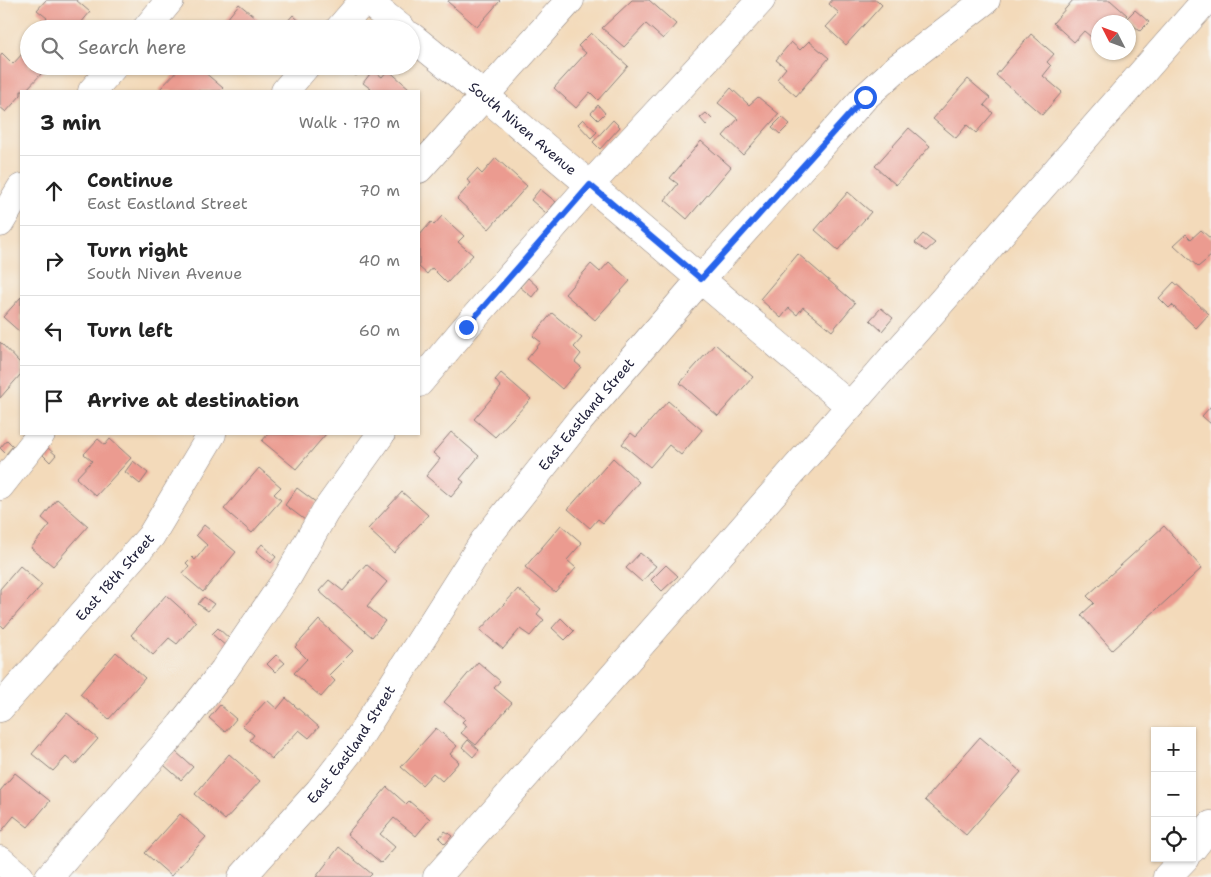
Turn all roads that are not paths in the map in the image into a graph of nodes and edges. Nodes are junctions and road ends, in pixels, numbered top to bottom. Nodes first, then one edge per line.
1 (170, 0) edge
2 (365, 0) edge
3 (570, 0) edge
4 (761, 0) edge
5 (986, 0) edge
6 (1206, 0) edge
7 (153, 20) edge
8 (347, 20) edge
9 (391, 20) edge
10 (420, 43) edge
11 (106, 75) edge
12 (298, 75) edge
13 (93, 90) edge
14 (286, 90) edge
15 (485, 96) junction
16 (420, 168) edge
17 (590, 185) junction
18 (20, 190) edge
19 (0, 224) edge
20 (701, 279) junction
21 (420, 383) edge
22 (850, 406) junction
23 (40, 435) edge
24 (211, 435) edge
25 (379, 435) edge
26 (0, 486) edge
27 (0, 708) edge
28 (1211, 825) edge
29 (1196, 844) edge
30 (0, 860) edge
31 (1181, 862) edge
32 (20, 877) edge
33 (49, 877) edge
34 (242, 877) edge
35 (437, 877) edge
36 (1167, 877) edge

1 - 7 street
2 - 8 street
2 - 9 street
3 - 15 street
4 - 17 street
5 - 20 street, East Eastland Street
6 - 22 street
10 - 15 street, South Niven Avenue
11 - 13 street
12 - 14 street
15 - 16 street
15 - 17 street, South Niven Avenue
17 - 20 street, South Niven Avenue
17 - 21 street
18 - 19 street
20 - 22 street, South Niven Avenue
20 - 34 street, East Eastland Street
22 - 35 street
23 - 26 street
24 - 27 street, East 18th Street
25 - 33 street
28 - 29 street
30 - 32 street
31 - 36 street

